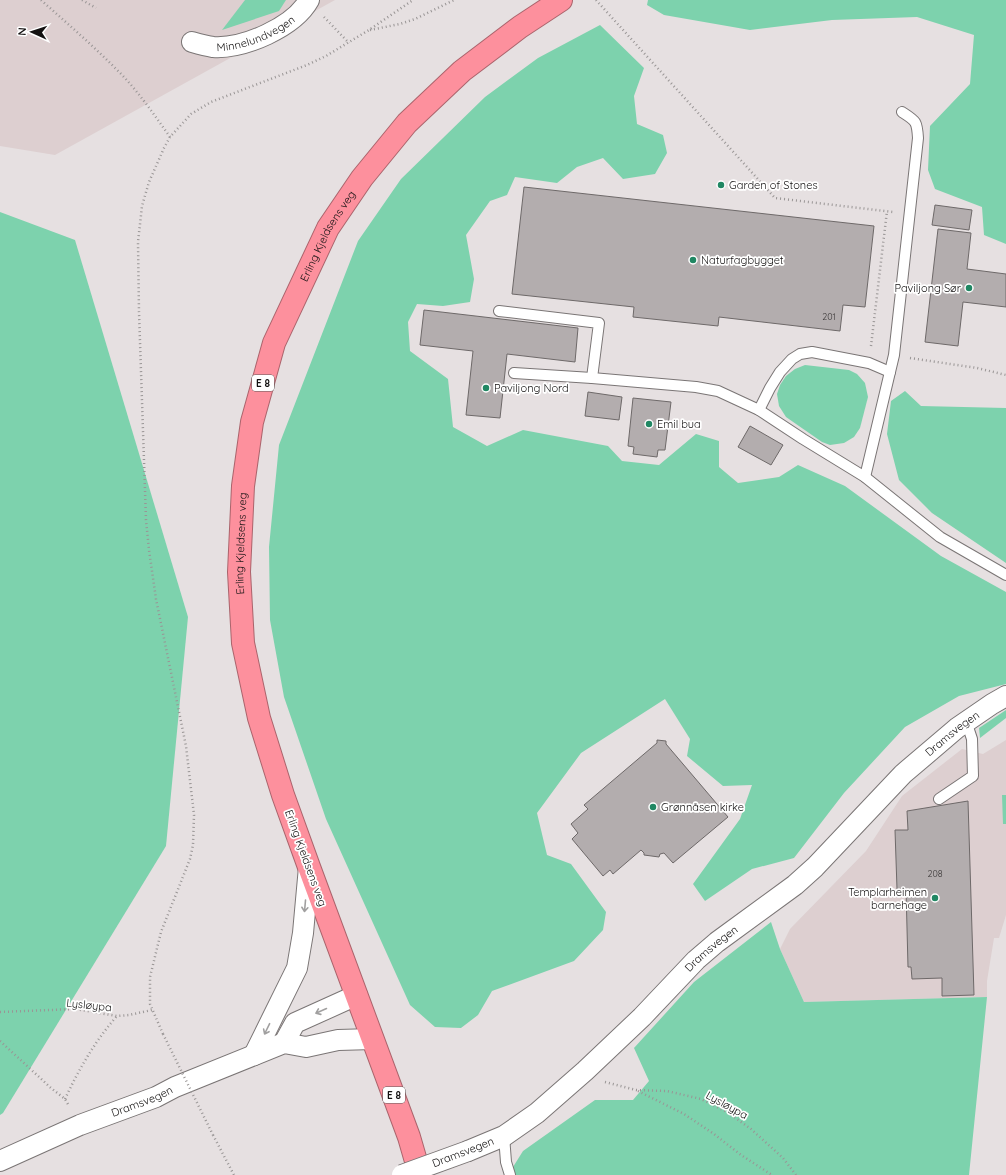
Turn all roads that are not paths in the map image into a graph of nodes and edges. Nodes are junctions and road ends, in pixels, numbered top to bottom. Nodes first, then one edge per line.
1 (561, 0) edge
2 (309, 1) edge
3 (192, 42) dead end
4 (902, 112) dead end
5 (499, 311) dead end
6 (890, 372) junction
7 (514, 373) dead end
8 (592, 378) junction
9 (759, 410) junction
10 (865, 477) junction
11 (1006, 575) edge
12 (1006, 696) edge
13 (966, 721) junction
14 (939, 799) dead end
15 (309, 868) junction
16 (357, 995) junction
17 (373, 1039) junction
18 (284, 1043) junction
19 (254, 1055) junction
20 (504, 1136) junction
21 (0, 1161) edge
22 (402, 1175) edge
23 (420, 1175) edge
24 (510, 1175) edge

1 - 15 highway, Erling Kjeldsens veg / E 8
2 - 3 street, Minnelundvegen
4 - 6 lane
5 - 8 lane
6 - 9 lane
6 - 10 lane
7 - 8 lane
8 - 9 lane
9 - 10 lane
10 - 11 lane
12 - 13 street, Dramsvegen
13 - 14 lane
13 - 20 street, Dramsvegen
15 - 16 highway, Erling Kjeldsens veg / E 8
15 -> 19 street
16 - 17 highway, Erling Kjeldsens veg / E 8
16 -> 18 street
17 - 18 street, Dramsvegen
17 - 23 highway, Erling Kjeldsens veg / E 8
18 - 19 street, Dramsvegen
19 - 21 street, Dramsvegen
20 - 22 street, Dramsvegen, bridge
20 - 24 lane

